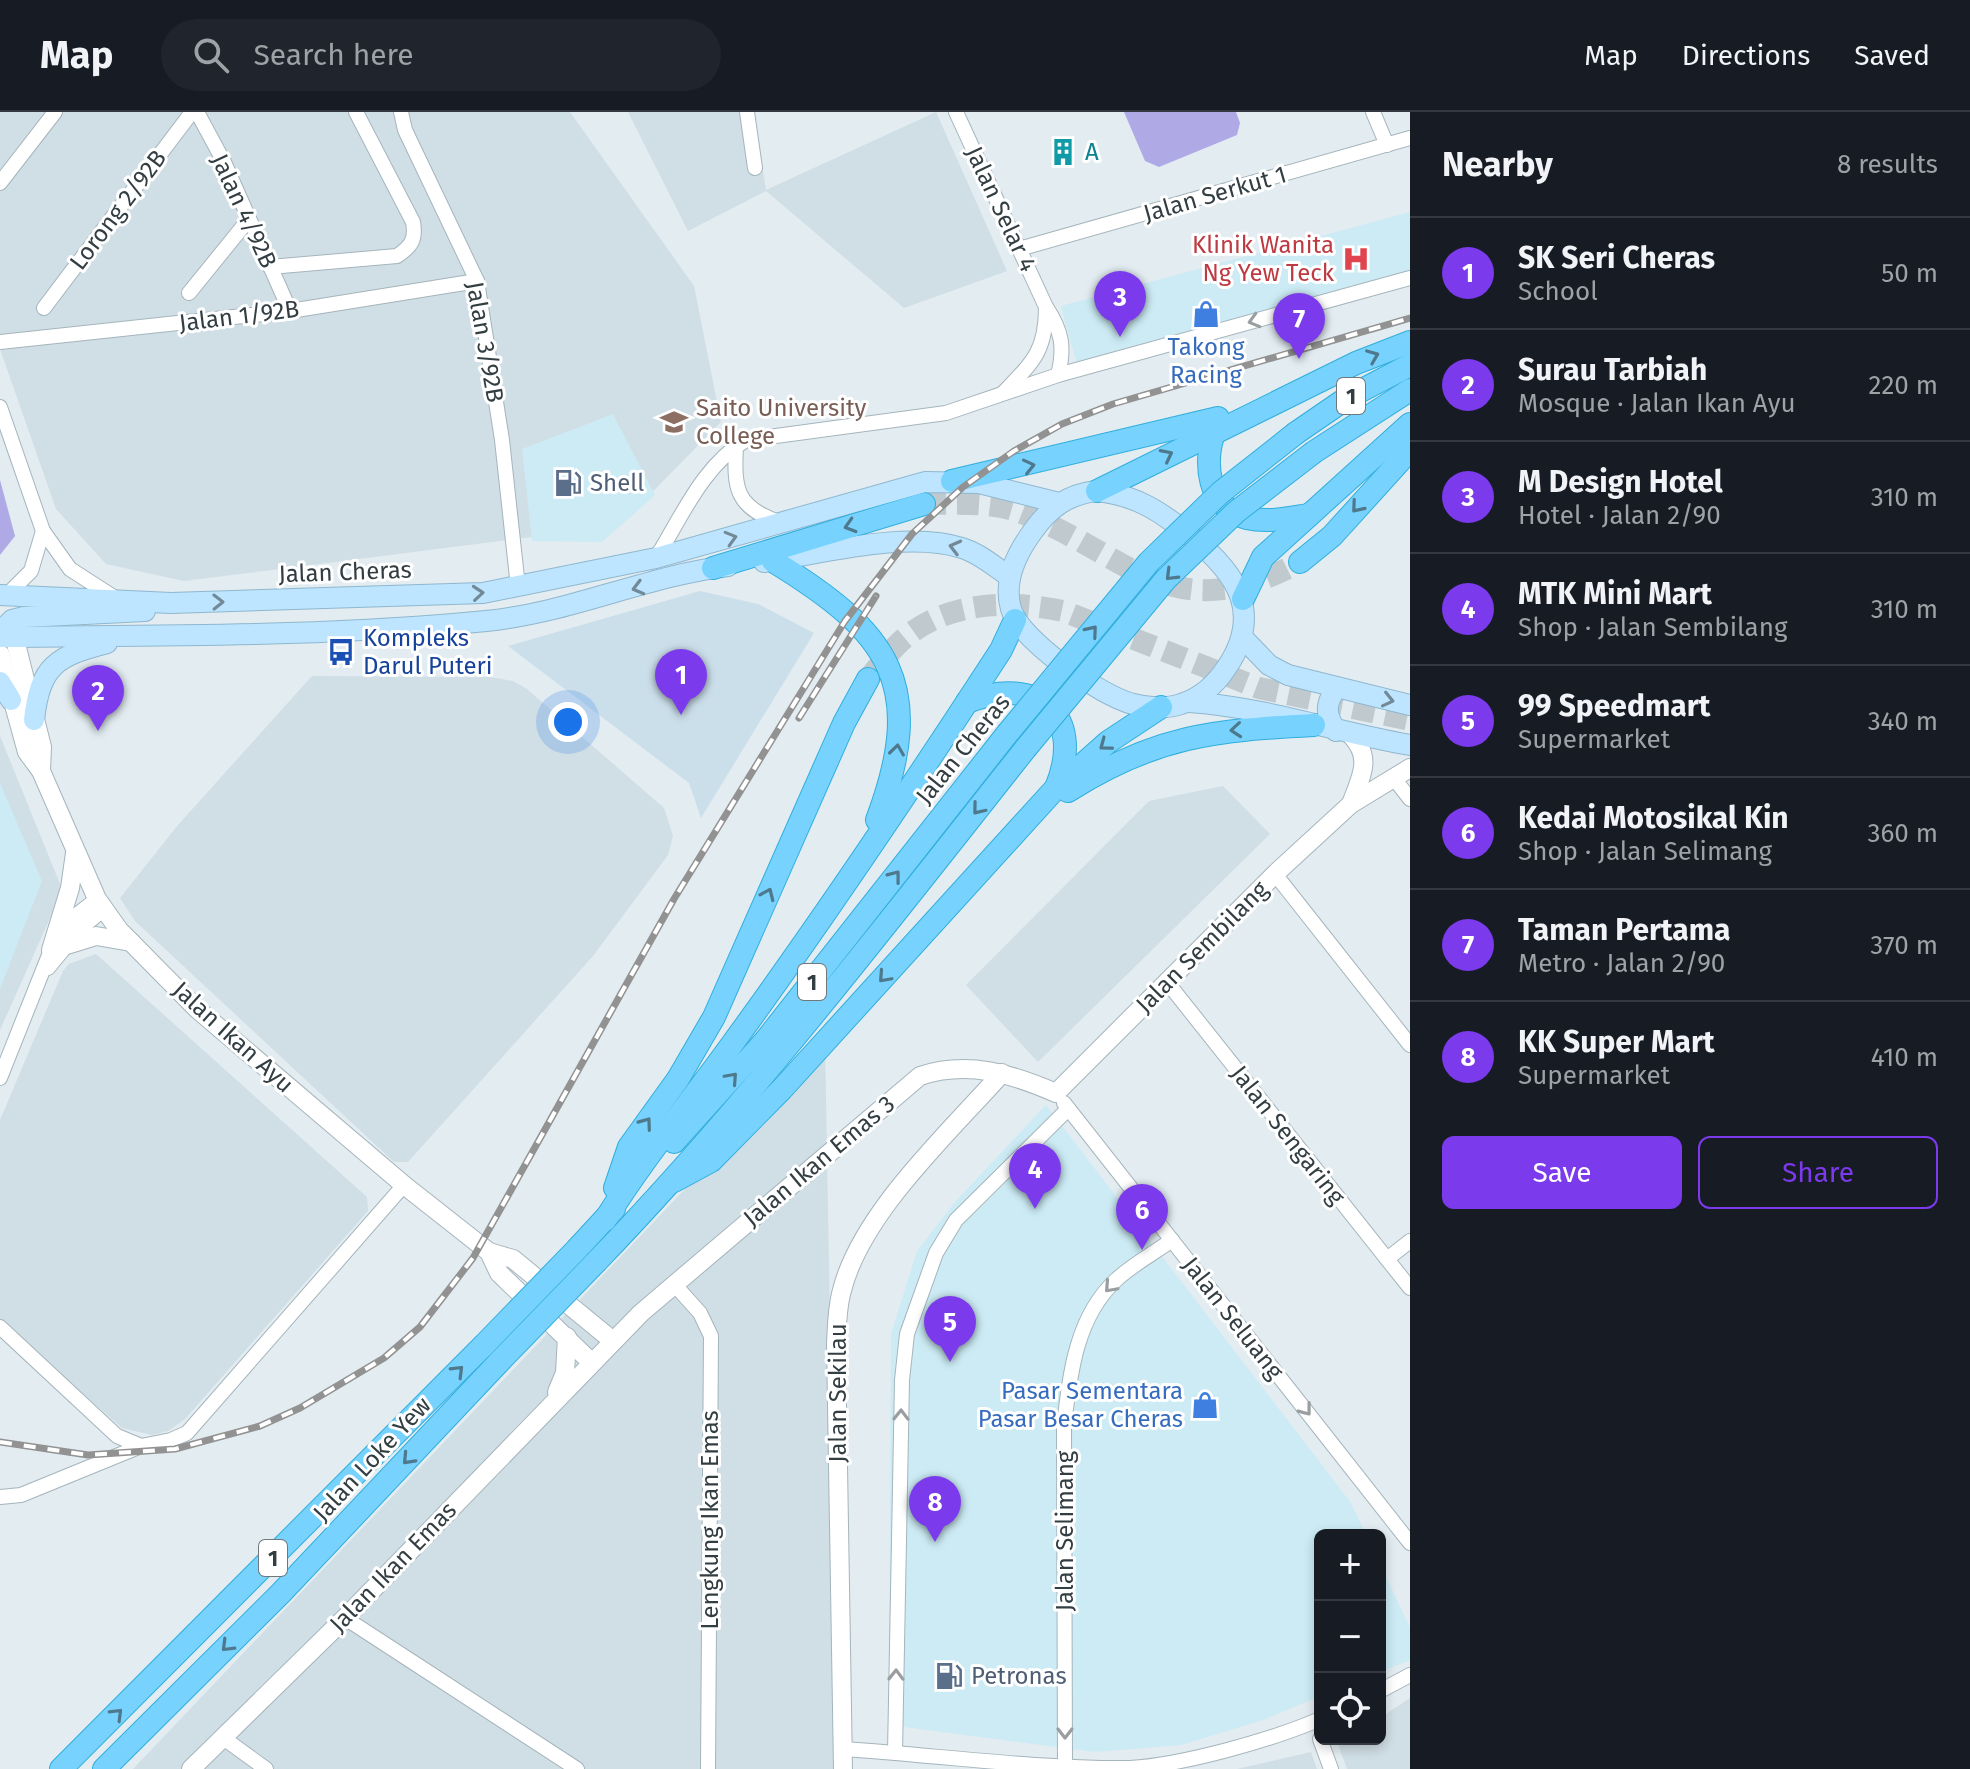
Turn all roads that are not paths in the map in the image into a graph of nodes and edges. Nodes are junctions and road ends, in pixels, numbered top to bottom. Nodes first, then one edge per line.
1 (55, 112) edge
2 (195, 112) edge
3 (356, 112) edge
4 (401, 112) edge
5 (747, 112) edge
6 (956, 112) edge
7 (1373, 112) edge
8 (1410, 138) edge
9 (1387, 145) junction
10 (755, 168) dead end
11 (0, 183) edge
12 (249, 219) junction
13 (1019, 249) junction
14 (270, 267) junction
15 (1410, 278) edge
16 (477, 281) junction
17 (189, 293) dead end
18 (1046, 307) junction
19 (44, 308) dead end
20 (290, 311) junction
21 (0, 342) edge
22 (1410, 342) edge
23 (1410, 365) edge
24 (1058, 375) junction
25 (1410, 390) edge
26 (1001, 395) junction
27 (1288, 399) junction
28 (0, 407) edge
29 (1410, 424) edge
30 (1215, 430) junction
31 (736, 446) junction
32 (1410, 450) edge
33 (952, 481) junction
34 (1097, 491) junction
35 (1059, 503) junction
36 (924, 504) tunnel mouth
37 (1309, 515) junction
38 (781, 523) junction
39 (43, 531) junction
40 (656, 558) junction
41 (773, 561) junction
42 (1300, 562) tunnel mouth
43 (713, 568) junction
44 (1010, 577) junction
45 (518, 587) junction
46 (3, 595) edge
47 (1243, 599) junction
48 (120, 600) junction
49 (171, 603) junction
50 (1015, 620) junction
51 (4, 631) edge
52 (135, 636) junction
53 (1243, 638) junction
54 (0, 654) edge
55 (868, 679) tunnel mouth
56 (0, 682) edge
57 (1336, 688) junction
58 (11, 700) junction
59 (967, 702) junction
60 (1189, 702) junction
61 (1410, 705) edge
62 (1161, 707) junction
63 (34, 720) junction
64 (1334, 730) junction
65 (1410, 745) edge
66 (1410, 768) edge
67 (41, 771) junction
68 (1393, 777) junction
69 (1055, 789) junction
70 (1410, 799) edge
71 (1351, 804) junction
72 (1030, 816) junction
73 (75, 850) junction
74 (865, 851) junction
75 (1275, 874) junction
76 (100, 904) junction
77 (131, 942) junction
78 (59, 947) junction
79 (1167, 982) junction
80 (1410, 1045) edge
81 (1002, 1073) junction
82 (0, 1078) edge
83 (1056, 1093) junction
84 (1068, 1109) junction
85 (674, 1181) junction
86 (404, 1185) junction
87 (605, 1220) junction
88 (1172, 1240) junction
89 (1410, 1241) edge
90 (489, 1252) junction
91 (1387, 1259) junction
92 (674, 1284) junction
93 (1410, 1288) edge
94 (641, 1313) junction
95 (585, 1318) junction
96 (0, 1327) edge
97 (567, 1337) junction
98 (613, 1341) junction
99 (491, 1353) junction
100 (591, 1362) junction
101 (554, 1399) junction
102 (141, 1446) junction
103 (0, 1497) edge
104 (1410, 1543) edge
105 (345, 1618) junction
106 (1410, 1675) edge
107 (1386, 1688) edge
108 (1314, 1722) edge
109 (222, 1737) junction
110 (1322, 1745) edge
111 (842, 1749) junction
112 (895, 1753) junction
113 (972, 1764) edge
114 (1065, 1767) edge
115 (61, 1769) edge
116 (104, 1769) edge
117 (191, 1769) edge
118 (266, 1769) edge
119 (577, 1769) edge
120 (708, 1769) edge
121 (843, 1769) edge
122 (1331, 1769) edge

1 - 11 street
2 - 12 street, Jalan 4/92B
2 - 19 street, Lorong 2/92B
3 - 14 street
4 - 16 street, Jalan 3/92B
5 - 10 street
6 - 13 street, Jalan Selar 4
7 - 9 street
8 - 9 street, Jalan Serkut 1
9 - 13 street, Jalan Serkut 1
12 - 14 street, Jalan 4/92B
12 - 17 street
13 - 18 street, Jalan Selar 4
14 - 20 street, Jalan 4/92B
15 -> 24 street
16 - 20 street, Jalan 1/92B
16 - 45 street, Jalan 3/92B
18 - 24 street, Jalan Selar 4
18 - 26 street
20 - 21 street, Jalan 1/92B
27 -> 22 highway
87 -> 23 highway, Jalan Cheras / 1, bridge
24 - 26 street
25 -> 85 highway, Jalan Cheras / 1, bridge
26 - 31 street
27 - 30 highway
33 -> 27 highway
28 - 39 street
29 - 37 highway
34 -> 30 highway
30 - 37 highway
31 - 38 street
31 - 40 street
32 -> 42 highway
33 - 35 main road, Jalan Cheras
33 - 38 main road, Jalan Cheras
34 - 35 main road
34 - 47 main road
35 - 44 main road
36 -> 43 highway
37 - 47 highway
40 -> 38 main road, Jalan Cheras
39 - 46 street
39 - 48 street
40 - 45 main road, Jalan Cheras
41 - 43 main road
44 -> 41 main road
74 -> 41 highway
43 -> 52 main road
44 - 50 main road
49 -> 45 main road, Jalan Cheras
46 - 48 main road, Jalan Cheras
47 - 53 main road
48 - 49 main road, Jalan Cheras
49 - 51 main road
50 - 59 highway
50 - 62 main road
51 - 52 main road
51 - 63 street, Jalan Ikan Ayu
52 - 63 main road
53 - 57 main road
53 - 60 main road
54 - 58 street, Jalan Ikan Ayu
87 -> 55 highway
56 - 58 main road
57 -> 61 main road
57 - 64 main road
58 - 67 street, Jalan Ikan Ayu
59 - 69 highway
59 - 74 highway
60 - 62 main road
60 - 64 main road
62 -> 69 highway
63 - 67 street, Jalan Ikan Ayu
64 - 65 main road
64 - 71 street, Jalan Sembilang
64 -> 72 highway
66 - 68 street, Jalan Sembilang
67 - 73 street, Jalan Ikan Ayu
68 - 70 street
68 - 71 street, Jalan Sembilang
69 - 72 highway
71 - 75 street, Jalan Sembilang
72 -> 85 highway
73 - 76 street, Jalan Ikan Ayu
73 - 78 street
74 - 87 highway
75 - 79 street, Jalan Sembilang
75 - 80 street
76 - 77 street, Jalan Ikan Ayu
76 - 78 street
77 - 78 street
77 - 86 street, Jalan Ikan Ayu
78 - 82 street
79 - 83 street, Jalan Sembilang
79 - 91 street, Jalan Sengaring
81 - 83 street, Jalan Ikan Emas 3
81 - 92 street, Jalan Ikan Emas 3
81 - 111 street, Jalan Sekilau
83 - 84 street, Jalan Seluang
84 - 88 street, Jalan Seluang
112 -> 84 street
85 - 99 highway, Jalan Loke Yew / 1, bridge
86 - 90 street, Jalan Ikan Ayu
86 - 102 street
87 - 99 highway, Jalan Loke Yew / 1, bridge
88 -> 104 street, Jalan Seluang
88 -> 114 street, Jalan Selimang
89 - 91 street
90 - 95 street, Jalan Ikan Ayu
90 - 97 street, Jalan Ikan Ayu
91 - 93 street, Jalan Sengaring
92 - 94 street, Jalan Ikan Emas 3
92 - 120 street, Lengkung Ikan Emas
94 - 95 street
94 - 98 street, Jalan Ikan Emas 3
95 - 98 street, Jalan Ikan Ayu
96 - 102 street
97 - 100 street, Jalan Ikan Ayu
97 - 101 street
98 - 100 street, Jalan Ikan Emas 3
115 -> 99 highway, Jalan Loke Yew / 1
99 -> 116 highway, Jalan Loke Yew / 1
100 - 101 street, Jalan Ikan Emas
101 - 105 street, Jalan Ikan Emas
102 - 103 street
105 - 109 street, Jalan Ikan Emas
105 - 119 street
106 - 107 street
108 - 114 street
109 - 117 street, Jalan Ikan Emas
109 - 118 street
110 - 122 street
111 - 112 street
111 - 121 street, Jalan Sekilau
112 - 113 street
113 - 114 street

